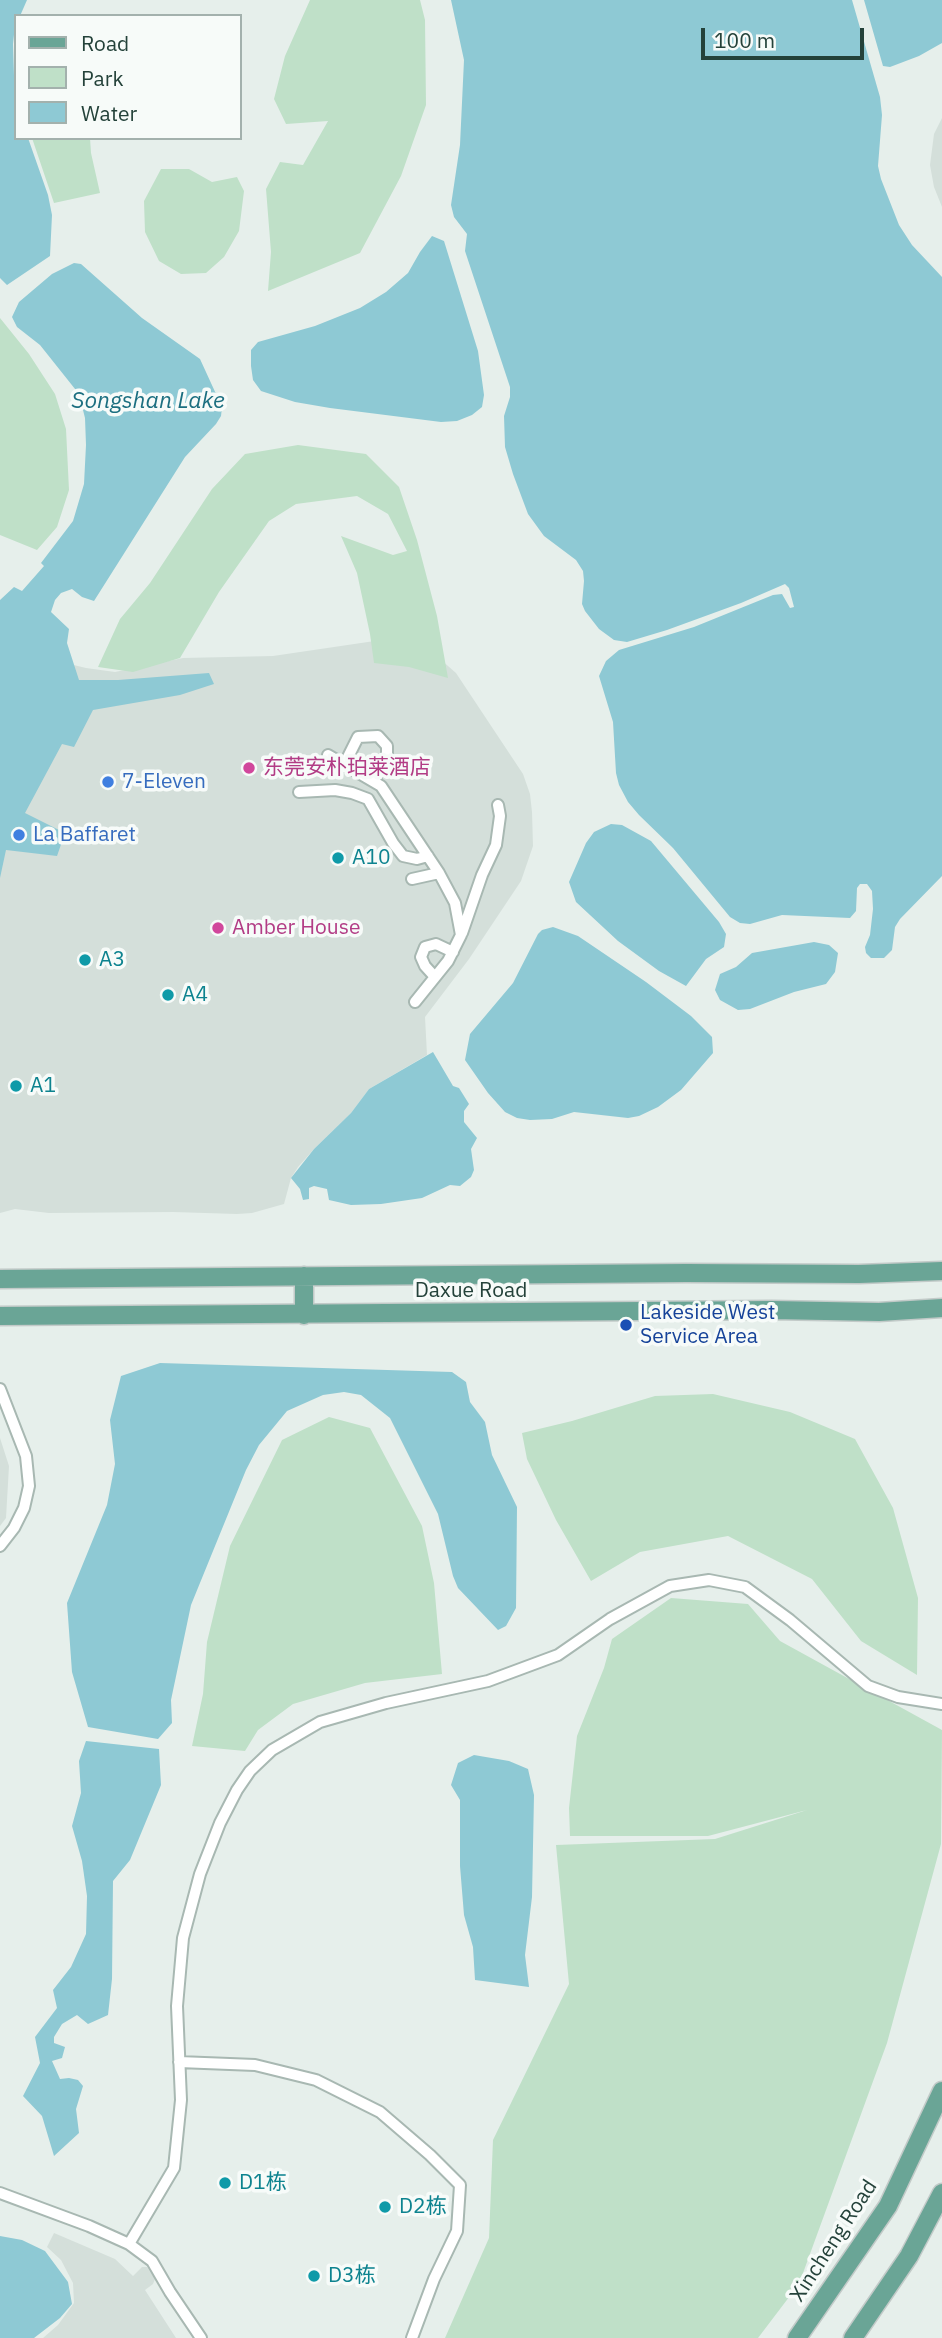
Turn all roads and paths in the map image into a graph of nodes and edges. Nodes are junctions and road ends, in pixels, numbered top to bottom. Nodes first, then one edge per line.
1 (328, 755) dead end
2 (344, 765) junction
3 (373, 781) junction
4 (299, 792) dead end
5 (498, 805) dead end
6 (428, 856) junction
7 (439, 873) junction
8 (412, 879) dead end
9 (461, 935) junction
10 (453, 952) junction
11 (435, 977) junction
12 (415, 1002) dead end
13 (942, 1271) edge
14 (304, 1276) junction
15 (0, 1279) edge
16 (942, 1309) edge
17 (304, 1315) junction
18 (0, 1316) edge
19 (0, 1389) edge
20 (0, 1546) edge
21 (942, 1704) edge
22 (179, 2062) junction
23 (942, 2091) edge
24 (0, 2193) edge
25 (942, 2193) edge
26 (129, 2244) junction
27 (201, 2338) edge
28 (412, 2338) edge
29 (797, 2338) edge
30 (853, 2338) edge

1 - 2 street
2 - 3 street
2 - 3 street
3 - 6 street
4 - 6 street
5 - 9 street
6 - 7 street
7 - 8 street
7 - 9 street
9 - 10 street
10 - 11 street
10 - 11 street
11 - 12 street
13 - 14 main road, Daxue Road
14 - 15 main road, Daxue Road
14 - 17 main road
16 - 17 main road, Daxue Road
17 - 18 main road, Daxue Road
19 - 20 street
21 - 22 street
22 - 26 street
22 - 28 street
23 - 29 main road, Xincheng Road
24 - 26 street
25 - 30 main road
26 - 27 street

